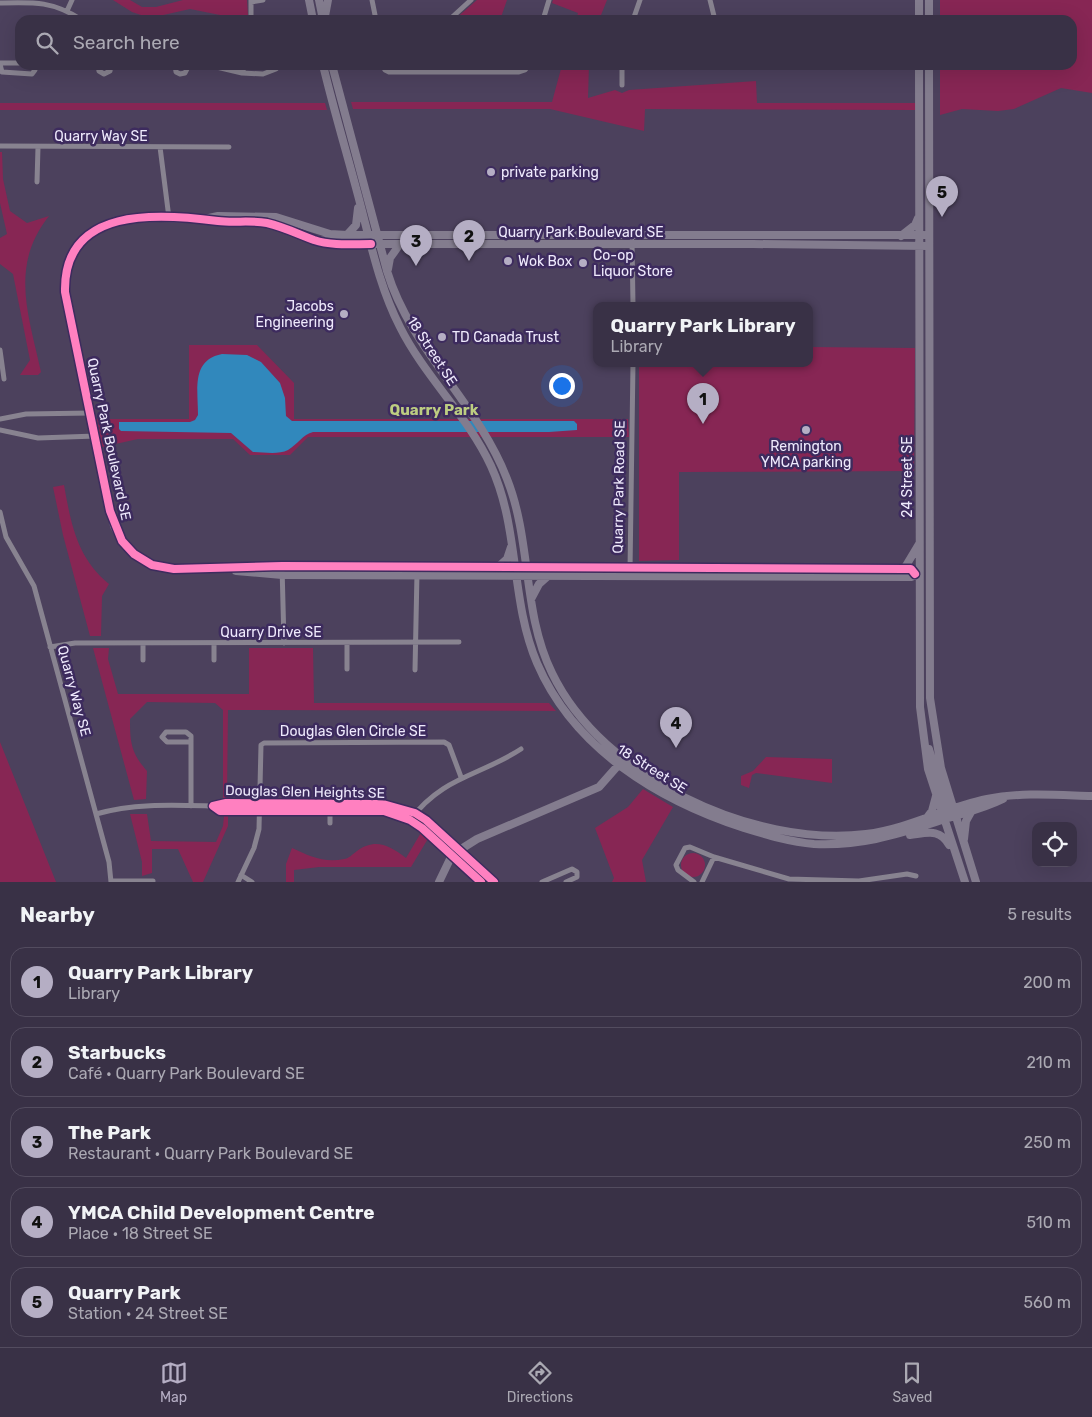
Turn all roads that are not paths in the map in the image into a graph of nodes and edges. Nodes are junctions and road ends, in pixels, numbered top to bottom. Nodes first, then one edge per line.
1 (57, 0) edge
2 (72, 0) edge
3 (263, 0) edge
4 (309, 0) edge
5 (319, 0) edge
6 (328, 0) edge
7 (372, 0) edge
8 (471, 0) edge
9 (549, 0) edge
10 (640, 0) edge
11 (710, 0) edge
12 (919, 0) edge
13 (929, 0) edge
14 (251, 1) edge
15 (0, 3) edge
16 (53, 5) junction
17 (67, 10) junction
18 (74, 15) edge
19 (251, 15) edge
20 (312, 15) edge
21 (322, 15) edge
22 (324, 15) edge
23 (375, 15) edge
24 (454, 15) edge
25 (544, 15) edge
26 (635, 15) edge
27 (714, 15) edge
28 (919, 15) edge
29 (929, 15) edge
30 (0, 63) edge
31 (15, 63) edge
32 (35, 70) edge
33 (99, 70) edge
34 (110, 70) edge
35 (176, 70) edge
36 (186, 70) edge
37 (229, 70) edge
38 (243, 70) edge
39 (273, 70) edge
40 (324, 70) edge
41 (333, 70) edge
42 (385, 70) edge
43 (525, 70) edge
44 (622, 70) edge
45 (919, 70) edge
46 (929, 70) edge
47 (451, 72) joint
48 (242, 73) junction
49 (622, 84) dead end
50 (0, 146) edge
51 (38, 147) junction
52 (160, 147) junction
53 (230, 147) dead end
54 (37, 182) dead end
55 (359, 199) junction
56 (919, 215) junction
57 (169, 218) junction
58 (207, 218) junction
59 (347, 235) junction
60 (368, 235) junction
61 (378, 235) junction
62 (632, 235) junction
63 (919, 235) junction
64 (928, 235) junction
65 (901, 236) junction
66 (371, 244) junction
67 (380, 244) junction
68 (400, 244) junction
69 (632, 244) junction
70 (919, 246) junction
71 (928, 246) junction
72 (388, 271) junction
73 (632, 302) edge
74 (0, 350) edge
75 (633, 367) edge
76 (4, 379) dead end
77 (91, 413) junction
78 (0, 419) edge
79 (0, 430) edge
80 (96, 436) junction
81 (0, 512) edge
82 (920, 542) junction
83 (513, 543) junction
84 (282, 566) junction
85 (498, 567) junction
86 (515, 567) junction
87 (222, 569) junction
88 (904, 569) junction
89 (417, 570) junction
90 (527, 572) junction
91 (630, 573) junction
92 (747, 573) junction
93 (918, 574) junction
94 (282, 575) junction
95 (517, 576) junction
96 (548, 576) junction
97 (530, 599) junction
98 (459, 642) dead end
99 (143, 643) junction
100 (214, 643) junction
101 (284, 643) junction
102 (347, 643) junction
103 (416, 643) junction
104 (50, 647) junction
105 (143, 660) dead end
106 (214, 660) dead end
107 (347, 669) dead end
108 (416, 670) dead end
109 (922, 734) junction
110 (191, 742) junction
111 (521, 749) dead end
112 (621, 762) junction
113 (461, 777) junction
114 (936, 796) junction
115 (1092, 796) edge
116 (1007, 797) junction
117 (260, 804) junction
118 (330, 804) junction
119 (191, 806) junction
120 (213, 806) junction
121 (260, 812) junction
122 (330, 812) junction
123 (971, 812) junction
124 (415, 813) junction
125 (96, 814) junction
126 (948, 814) junction
127 (410, 820) junction
128 (926, 820) junction
129 (330, 823) dead end
130 (903, 834) junction
131 (964, 842) junction
132 (458, 850) junction
133 (451, 857) junction
134 (714, 857) junction
135 (958, 862) junction
136 (241, 875) junction
137 (916, 876) dead end
138 (776, 879) edge
139 (788, 880) edge
140 (111, 881) edge
141 (152, 882) edge
142 (238, 882) edge
143 (252, 882) edge
144 (439, 882) edge
145 (481, 882) edge
146 (494, 882) edge
147 (543, 882) edge
148 (566, 882) edge
149 (694, 882) edge
150 (702, 882) edge
151 (859, 882) edge
152 (965, 882) edge
153 (976, 882) edge

1 - 16 street
2 - 17 street
3 - 14 street
4 - 20 main road
5 - 21 main road
6 - 22 main road
7 - 23 street
8 - 24 street
9 - 25 street
10 - 26 street
11 - 27 street
12 - 28 main road
13 - 29 main road
14 - 19 street
15 - 16 street
16 - 17 street
17 - 18 street
30 - 31 street
30 - 32 street
33 - 34 street
35 - 36 street
37 - 48 street
38 - 48 street
39 - 48 street
40 - 55 main road, 18 Street SE
41 - 61 main road, 18 Street SE
42 - 47 street
43 - 47 street
44 - 49 street
45 - 56 main road, 24 Street SE
46 - 64 main road, 24 Street SE
50 - 51 street, Quarry Way SE
51 - 52 street, Quarry Way SE
51 - 54 street
52 - 53 street
52 - 57 street, Quarry Way SE
55 - 59 main road
55 - 60 main road, 18 Street SE
56 - 63 main road, 24 Street SE
56 - 65 main road
57 - 58 main road, Quarry Park Boulevard SE
57 - 77 main road, Quarry Park Boulevard SE
58 - 59 main road, Quarry Park Boulevard SE
58 - 66 main road, Quarry Park Boulevard SE
59 - 60 main road, Quarry Park Boulevard SE
60 - 61 main road, Quarry Park Boulevard SE
60 - 66 main road, 18 Street SE
61 - 62 main road, Quarry Park Boulevard SE
61 - 67 main road, 18 Street SE
62 - 65 main road, Quarry Park Boulevard SE
62 - 69 street
63 - 64 main road, Quarry Park Boulevard SE
63 - 65 main road, Quarry Park Boulevard SE
63 - 70 main road, 24 Street SE
64 - 71 main road, 24 Street SE
66 - 67 main road, Quarry Park Boulevard SE
66 - 83 main road, 18 Street SE
67 - 68 main road, Quarry Park Boulevard SE
67 - 72 main road, 18 Street SE
68 - 69 main road, Quarry Park Boulevard SE
68 - 72 main road
69 - 70 main road, Quarry Park Boulevard SE
69 - 73 street
70 - 71 main road, Quarry Park Boulevard SE
70 - 82 main road, 24 Street SE
71 - 126 main road, 24 Street SE
72 - 90 main road, 18 Street SE
74 - 76 street
75 - 91 street, Quarry Park Road SE
77 - 78 street
77 - 80 main road, Quarry Park Boulevard SE
79 - 80 street
80 - 87 main road, Quarry Park Boulevard SE
81 - 104 street, Quarry Way SE
82 - 88 main road
82 - 93 main road, 24 Street SE
83 - 85 main road
83 - 86 main road, 18 Street SE
84 - 87 main road, Quarry Park Boulevard SE
84 - 89 main road, Quarry Park Boulevard SE
84 - 94 street
85 - 86 main road, Quarry Park Boulevard SE
85 - 89 main road, Quarry Park Boulevard SE
86 - 90 main road, Quarry Park Boulevard SE
86 - 95 main road, 18 Street SE
87 - 94 main road, Quarry Park Boulevard SE
88 - 92 main road
88 - 93 main road
89 - 94 main road, Quarry Park Boulevard SE
89 - 95 main road, Quarry Park Boulevard SE
89 - 103 street
90 - 91 main road, Quarry Park Road SE
90 - 95 main road, Quarry Park Boulevard SE
90 - 96 main road
90 - 97 main road, 18 Street SE
91 - 92 main road
91 - 96 main road
92 - 93 main road
93 - 109 main road, 24 Street SE
94 - 101 street
95 - 112 main road, 18 Street SE
96 - 97 main road
97 - 112 main road, 18 Street SE
98 - 103 street, Quarry Drive SE
99 - 100 street, Quarry Drive SE
99 - 104 street, Quarry Drive SE
99 - 105 street
100 - 101 street, Quarry Drive SE
100 - 106 street
101 - 102 street, Quarry Drive SE
102 - 103 street, Quarry Drive SE
102 - 107 street
103 - 108 street
104 - 125 street, Quarry Way SE
109 - 114 main road, 24 Street SE
109 - 126 main road
110 - 110 street
110 - 119 street
111 - 113 street
112 - 128 main road, 18 Street SE
112 - 130 main road, 18 Street SE
112 - 132 main road
113 - 117 street, Douglas Glen Circle SE
113 - 124 street
114 - 126 main road, 24 Street SE
114 - 128 main road
115 - 116 main road
116 - 123 main road
116 - 126 main road
117 - 118 street, Douglas Glen Heights SE
117 - 120 street, Douglas Glen Heights SE
117 - 121 street, Douglas Glen Circle SE
118 - 122 street
118 - 124 street, Douglas Glen Heights SE
119 - 120 street
119 - 125 street
120 - 121 street, Douglas Glen Heights SE
121 - 122 street, Douglas Glen Heights SE
121 - 136 street, Douglas Glen Circle SE
122 - 127 street, Douglas Glen Heights SE
122 - 129 street
123 - 126 main road
123 - 131 main road
124 - 127 street
124 - 132 street, Douglas Glen Heights SE
125 - 140 street, Quarry Way SE
126 - 128 main road, 18 Street SE
126 - 130 main road, 18 Street SE
126 - 131 main road, 24 Street SE
126 - 135 main road, 24 Street SE
127 - 133 street, Douglas Glen Heights SE
130 - 135 main road
131 - 153 main road, 24 Street SE
132 - 133 main road
132 - 146 street, Douglas Glen Heights SE
133 - 144 main road
133 - 145 street, Douglas Glen Heights SE
134 - 138 street
134 - 149 street
134 - 150 street
135 - 152 main road, 24 Street SE
136 - 142 street, Douglas Glen Circle SE
136 - 143 street
137 - 151 street
138 - 139 street
139 - 151 street
140 - 141 street
147 - 148 street

